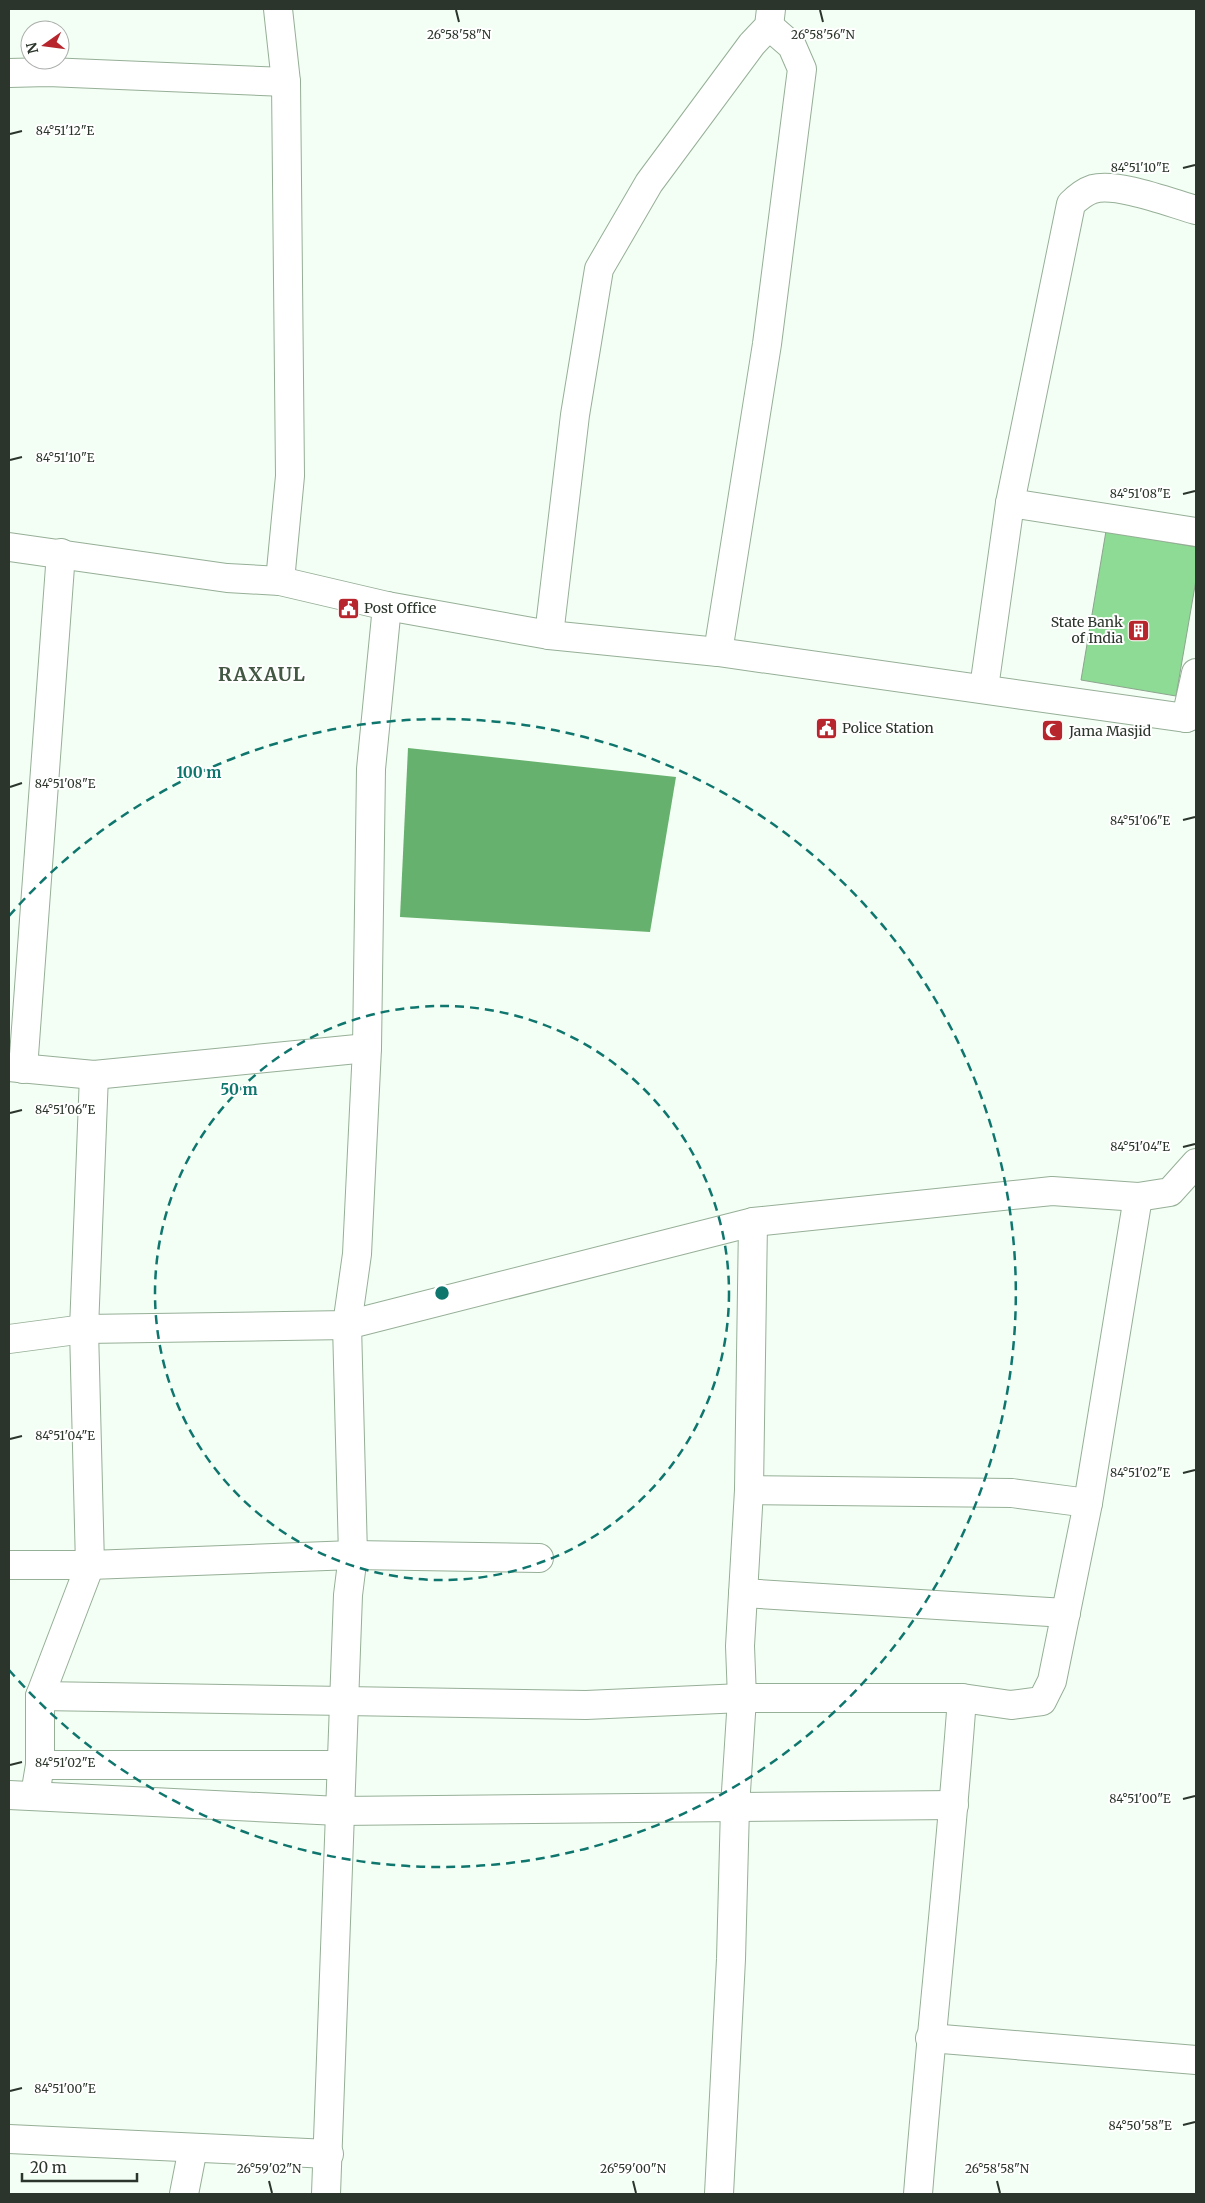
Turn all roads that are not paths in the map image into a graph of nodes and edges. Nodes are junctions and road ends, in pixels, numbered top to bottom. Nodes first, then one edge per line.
1 (278, 9) edge
2 (770, 17) edge
3 (9, 73) edge
4 (286, 82) junction
5 (1196, 210) edge
6 (1010, 503) junction
7 (1196, 532) edge
8 (9, 547) edge
9 (61, 553) junction
10 (280, 581) junction
11 (387, 606) junction
12 (549, 635) junction
13 (718, 652) junction
14 (1196, 673) edge
15 (984, 688) junction
16 (1191, 716) edge
17 (367, 1048) junction
18 (16, 1068) edge
19 (94, 1075) junction
20 (1196, 1163) edge
21 (1138, 1197) junction
22 (753, 1222) junction
23 (347, 1325) junction
24 (84, 1329) junction
25 (9, 1339) edge
26 (748, 1490) junction
27 (1088, 1502) junction
28 (353, 1555) junction
29 (539, 1558) dead end
30 (9, 1565) edge
31 (90, 1565) junction
32 (743, 1593) junction
33 (1066, 1613) junction
34 (40, 1696) junction
35 (742, 1698) junction
36 (962, 1698) junction
37 (344, 1702) junction
38 (40, 1765) junction
39 (341, 1765) junction
40 (22, 1795) edge
41 (954, 1805) junction
42 (735, 1807) junction
43 (340, 1811) junction
44 (930, 2038) junction
45 (1196, 2060) edge
46 (9, 2139) edge
47 (193, 2148) junction
48 (329, 2154) junction
49 (184, 2194) edge
50 (326, 2194) edge
51 (719, 2194) edge
52 (918, 2194) edge

1 - 4 street
2 - 12 street
2 - 13 street
3 - 4 street
4 - 10 street
5 - 6 street
6 - 7 street
6 - 15 street
8 - 9 street
9 - 10 street
9 - 18 street
10 - 11 street
11 - 12 street
11 - 17 street
12 - 13 street
13 - 15 street
14 - 16 street
15 - 16 street
17 - 19 street
17 - 23 street
18 - 19 street
19 - 24 street
20 - 21 street
21 - 22 street
21 - 27 street
22 - 23 street
22 - 26 street
23 - 24 street
23 - 28 street
24 - 25 street
24 - 31 street
26 - 27 street
26 - 32 street
27 - 33 street
28 - 29 street
28 - 31 street
28 - 37 street
30 - 31 street
31 - 34 street
32 - 33 street
32 - 35 street
33 - 36 street
34 - 37 street
34 - 38 street
35 - 36 street
35 - 37 street
35 - 42 street
36 - 41 street
37 - 39 street
38 - 39 street
38 - 40 street
39 - 43 street
40 - 43 street
41 - 42 street
41 - 44 street
42 - 43 street
42 - 51 street
43 - 48 street
44 - 45 street
44 - 52 street
46 - 47 street
47 - 48 street
47 - 49 street
48 - 50 street

